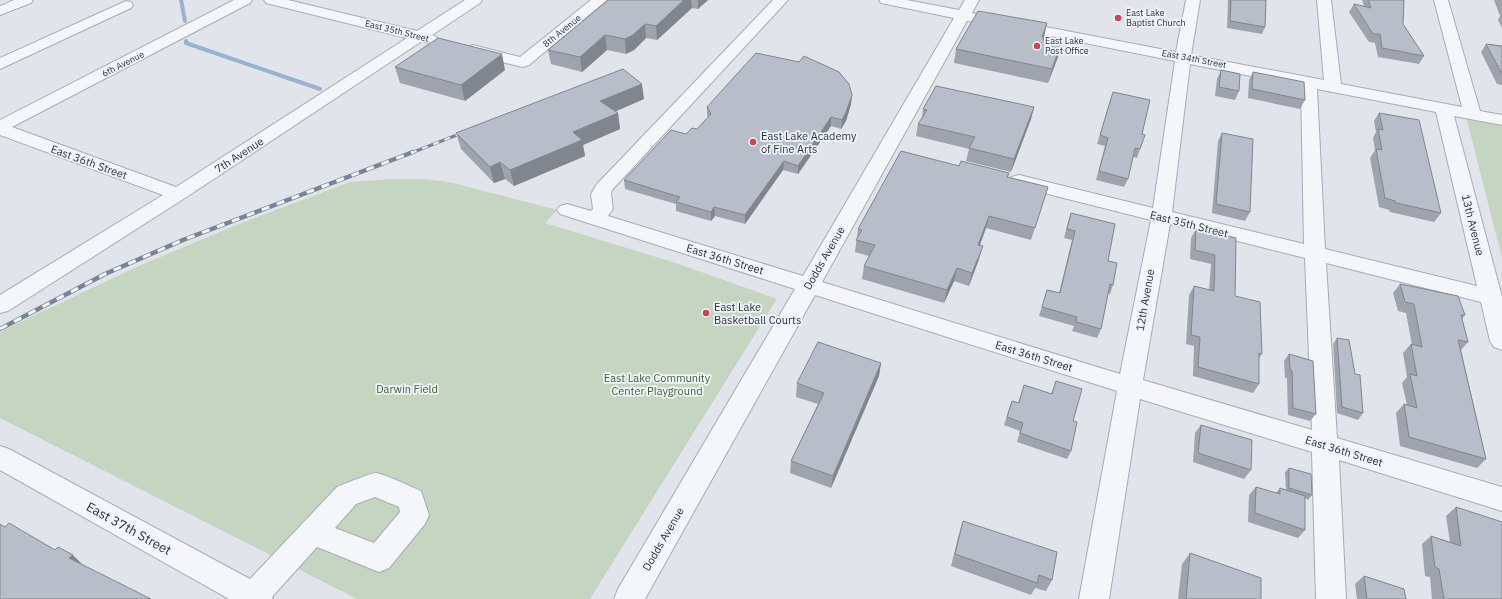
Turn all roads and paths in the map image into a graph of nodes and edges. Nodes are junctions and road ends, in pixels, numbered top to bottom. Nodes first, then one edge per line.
1 (26, 0) edge
2 (246, 0) edge
3 (271, 0) edge
4 (475, 0) edge
5 (600, 0) edge
6 (781, 0) edge
7 (886, 0) edge
8 (1193, 0) edge
9 (1324, 0) edge
10 (1441, 0) edge
11 (126, 5) dead end
12 (968, 8) edge
13 (0, 11) edge
14 (421, 37) junction
15 (442, 42) edge
16 (457, 46) edge
17 (1183, 57) junction
18 (0, 64) edge
19 (1310, 82) junction
20 (1333, 86) junction
21 (1444, 109) junction
22 (1473, 115) junction
23 (1502, 120) edge
24 (0, 128) edge
25 (1001, 177) edge
26 (178, 194) junction
27 (567, 210) dead end
28 (1161, 217) junction
29 (596, 219) junction
30 (1315, 254) junction
31 (808, 285) junction
32 (1491, 297) junction
33 (0, 305) edge
34 (1502, 341) edge
35 (1130, 386) junction
36 (1325, 445) junction
37 (3, 463) edge
38 (1502, 499) edge
39 (313, 532) dead end
40 (256, 598) edge
41 (629, 599) edge
42 (1094, 599) edge
43 (1331, 599) edge

1 - 13 street
2 - 24 street, 6th Avenue
3 - 14 street, East 35th Street
4 - 14 street, 7th Avenue
5 - 16 street, 8th Avenue
6 - 29 street
7 - 12 street, East 34th Street
8 - 17 street, 12th Avenue
9 - 20 street
10 - 22 street
11 - 18 street
12 - 17 street, East 34th Street
12 - 31 street, Dodds Avenue
14 - 15 street, East 35th Street
14 - 26 street, 7th Avenue
17 - 19 street, East 34th Street
17 - 28 street, 12th Avenue
19 - 20 street, East 34th Street
19 - 30 street
20 - 21 street, East 34th Street
21 - 22 street, East 34th Street
21 - 32 street, 13th Avenue
22 - 23 street, East 34th Street
24 - 26 street, East 36th Street
25 - 28 street, East 35th Street
26 - 33 street, 7th Avenue
27 - 29 street, East 36th Street
28 - 30 street, East 35th Street
28 - 35 street, 12th Avenue
29 - 31 street, East 36th Street
30 - 32 street, East 35th Street
30 - 36 street
31 - 35 street, East 36th Street
31 - 41 street, Dodds Avenue
32 - 34 street, 13th Avenue
35 - 36 street, East 36th Street
35 - 42 street, 12th Avenue
36 - 38 street, East 36th Street
36 - 43 street
37 - 40 street, East 37th Street
39 - 40 street

